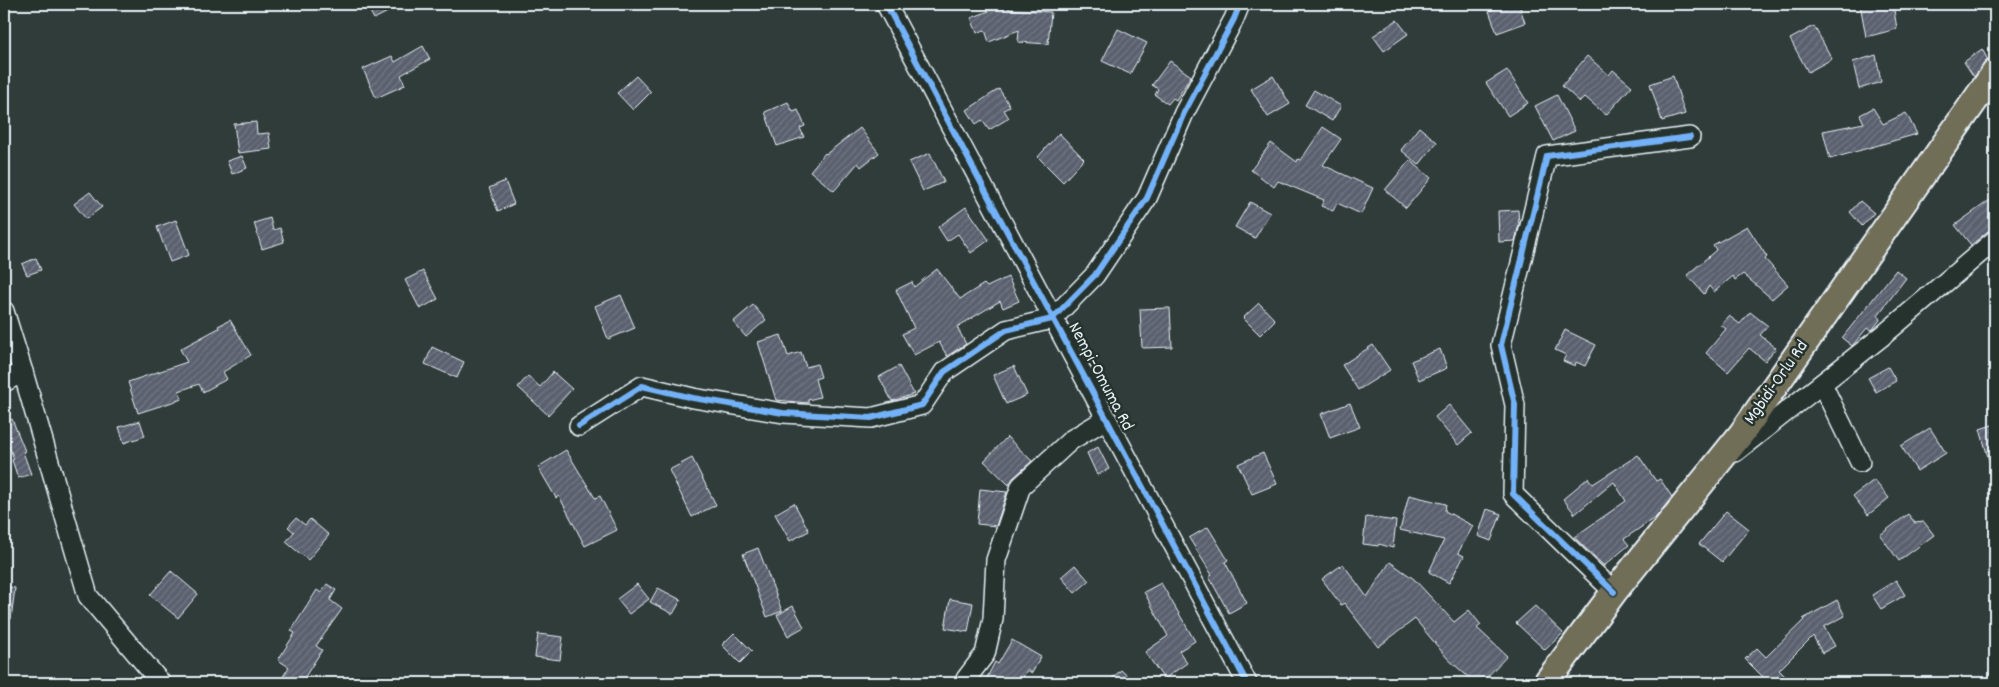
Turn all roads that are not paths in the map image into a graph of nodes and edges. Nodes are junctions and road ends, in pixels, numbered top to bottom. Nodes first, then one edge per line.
1 (886, 4) edge
2 (1240, 4) edge
3 (1995, 72) edge
4 (1690, 137) dead end
5 (1995, 240) edge
6 (4, 311) edge
7 (1052, 319) junction
8 (24, 372) junction
9 (4, 382) edge
10 (1822, 384) junction
11 (1106, 419) junction
12 (579, 426) dead end
13 (1860, 462) dead end
14 (1712, 470) junction
15 (1614, 592) junction
16 (966, 679) dead end
17 (161, 683) edge
18 (1247, 683) edge
19 (1546, 683) edge

1 - 7 street, Nempi-Omuma Rd
2 - 7 street
3 - 14 main road, Mgbidi-Orlu Rd
4 - 15 street
5 - 10 street
6 - 8 street
7 - 11 street, Nempi-Omuma Rd
7 - 12 street
8 - 9 street
8 - 17 street
10 - 13 street
10 - 14 street
11 - 16 street
11 - 18 street, Nempi-Omuma Rd
14 - 15 main road, Mgbidi-Orlu Rd
15 - 19 main road, Mgbidi-Orlu Rd

